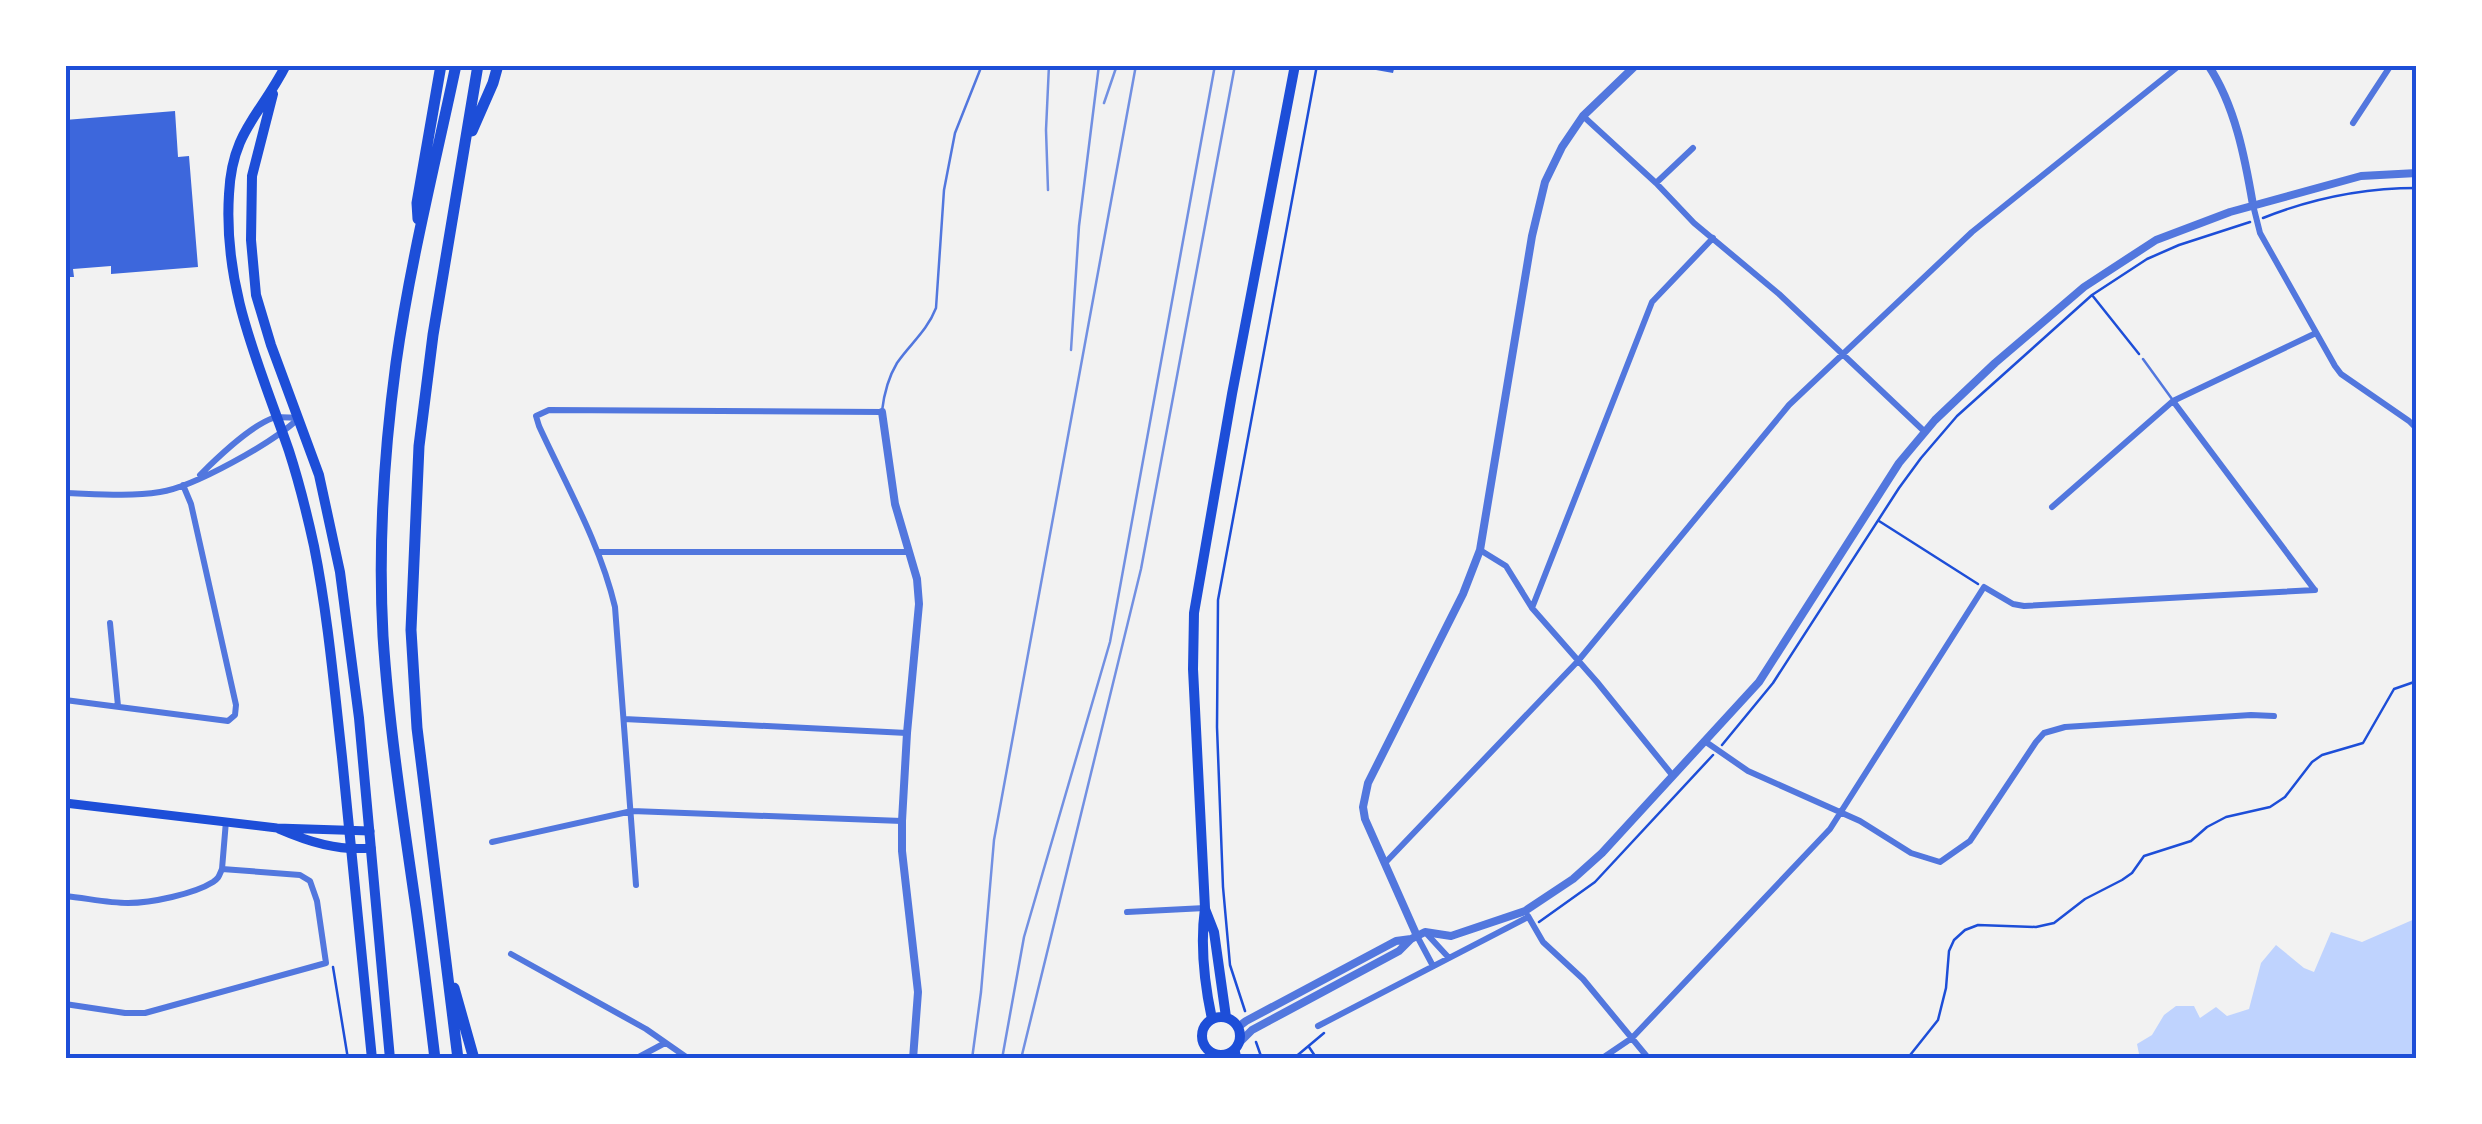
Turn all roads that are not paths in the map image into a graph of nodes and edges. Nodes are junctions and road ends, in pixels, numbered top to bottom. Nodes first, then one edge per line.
1 (286, 65) edge
2 (440, 65) edge
3 (456, 65) edge
4 (478, 65) edge
5 (498, 65) edge
6 (982, 65) edge
7 (1294, 65) edge
8 (1636, 65) edge
9 (2180, 65) edge
10 (2208, 65) edge
11 (2391, 65) edge
12 (275, 87) junction
13 (1582, 116) junction
14 (2353, 122) dead end
15 (466, 144) junction
16 (1692, 148) dead end
17 (2417, 174) edge
18 (1656, 183) junction
19 (2253, 205) junction
20 (419, 233) junction
21 (1712, 238) junction
22 (2316, 332) junction
23 (1841, 354) junction
24 (2143, 359) road end
25 (2172, 401) junction
26 (882, 412) junction
27 (277, 416) junction
28 (299, 418) junction
29 (2417, 429) edge
30 (1925, 432) junction
31 (283, 434) junction
32 (197, 479) junction
33 (183, 485) junction
34 (65, 492) edge
35 (2052, 506) dead end
36 (1480, 550) junction
37 (598, 552) junction
38 (908, 552) junction
39 (1532, 608) junction
40 (110, 623) dead end
41 (1578, 661) junction
42 (65, 700) edge
43 (118, 706) junction
44 (2274, 716) dead end
45 (624, 719) junction
46 (907, 733) junction
47 (1706, 742) junction
48 (1674, 777) junction
49 (65, 803) edge
50 (632, 811) junction
51 (1841, 812) junction
52 (226, 821) junction
53 (902, 822) junction
54 (277, 828) junction
55 (349, 831) junction
56 (370, 831) junction
57 (492, 842) dead end
58 (371, 848) junction
59 (351, 850) junction
60 (1385, 862) junction
61 (222, 869) junction
62 (636, 886) dead end
63 (65, 896) edge
64 (1205, 908) junction
65 (1127, 912) dead end
66 (1526, 914) junction
67 (1418, 936) junction
68 (444, 950) junction
69 (510, 954) dead end
70 (1449, 958) junction
71 (1432, 966) junction
72 (65, 1004) edge
73 (1226, 1017) junction
74 (1212, 1019) junction
75 (1242, 1024) junction
76 (1318, 1026) dead end
77 (1632, 1038) junction
78 (665, 1043) junction
79 (1233, 1053) edge
80 (372, 1059) edge
81 (390, 1059) edge
82 (435, 1059) edge
83 (458, 1059) edge
84 (474, 1059) edge
85 (635, 1059) edge
86 (689, 1059) edge
87 (913, 1059) edge
88 (1601, 1059) edge
89 (1649, 1059) edge

1 - 12 main road
2 - 20 highway
3 - 20 highway
4 - 15 highway
5 - 15 highway
6 - 26 lane
7 - 64 main road
8 - 13 street
9 - 23 street
10 - 19 street
11 - 14 street
12 - 27 main road
12 - 28 main road
13 - 18 street
13 - 36 street
15 - 68 highway
16 - 18 street
17 - 19 street
18 - 21 street
19 - 22 street
19 - 30 street
20 - 82 highway
21 - 23 street
21 - 39 street
22 - 25 street
22 - 29 street
23 - 30 street
23 - 41 street
24 - 25 lane
25 - 35 street
25 - 51 street
26 - 37 street
26 - 38 street
27 - 28 street
27 - 31 main road
27 - 32 street
28 - 31 street
28 - 56 main road
30 - 47 street
31 - 32 street
31 - 55 main road
32 - 33 street
33 - 34 street
33 - 43 street
36 - 39 street
36 - 60 street
37 - 38 street
37 - 45 street
38 - 46 street
39 - 41 street
40 - 43 street
41 - 48 street
41 - 60 street
42 - 43 street
44 - 51 street
45 - 46 street
45 - 50 street
46 - 53 street
47 - 48 street
47 - 51 street
48 - 66 street
49 - 52 main road
50 - 53 street
50 - 57 street
50 - 62 street
51 - 77 street
52 - 54 main road
52 - 61 street
53 - 87 street
54 - 55 main road
54 - 59 main road
55 - 56 main road
55 - 59 main road
56 - 58 main road
58 - 59 main road
58 - 81 main road
59 - 80 main road
60 - 67 street
61 - 63 street
61 - 72 street
64 - 65 street
64 - 73 main road
64 - 74 main road
66 - 67 street
66 - 70 street
66 - 77 street
67 - 70 street
67 - 71 street
67 - 75 street
67 - 79 street
68 - 83 highway
68 - 84 highway
69 - 78 street
70 - 71 street
71 - 76 street
73 - 74 main road
73 - 75 main road
74 - 79 main road
75 - 79 main road
77 - 88 street
77 - 89 street
78 - 85 street
78 - 86 street

